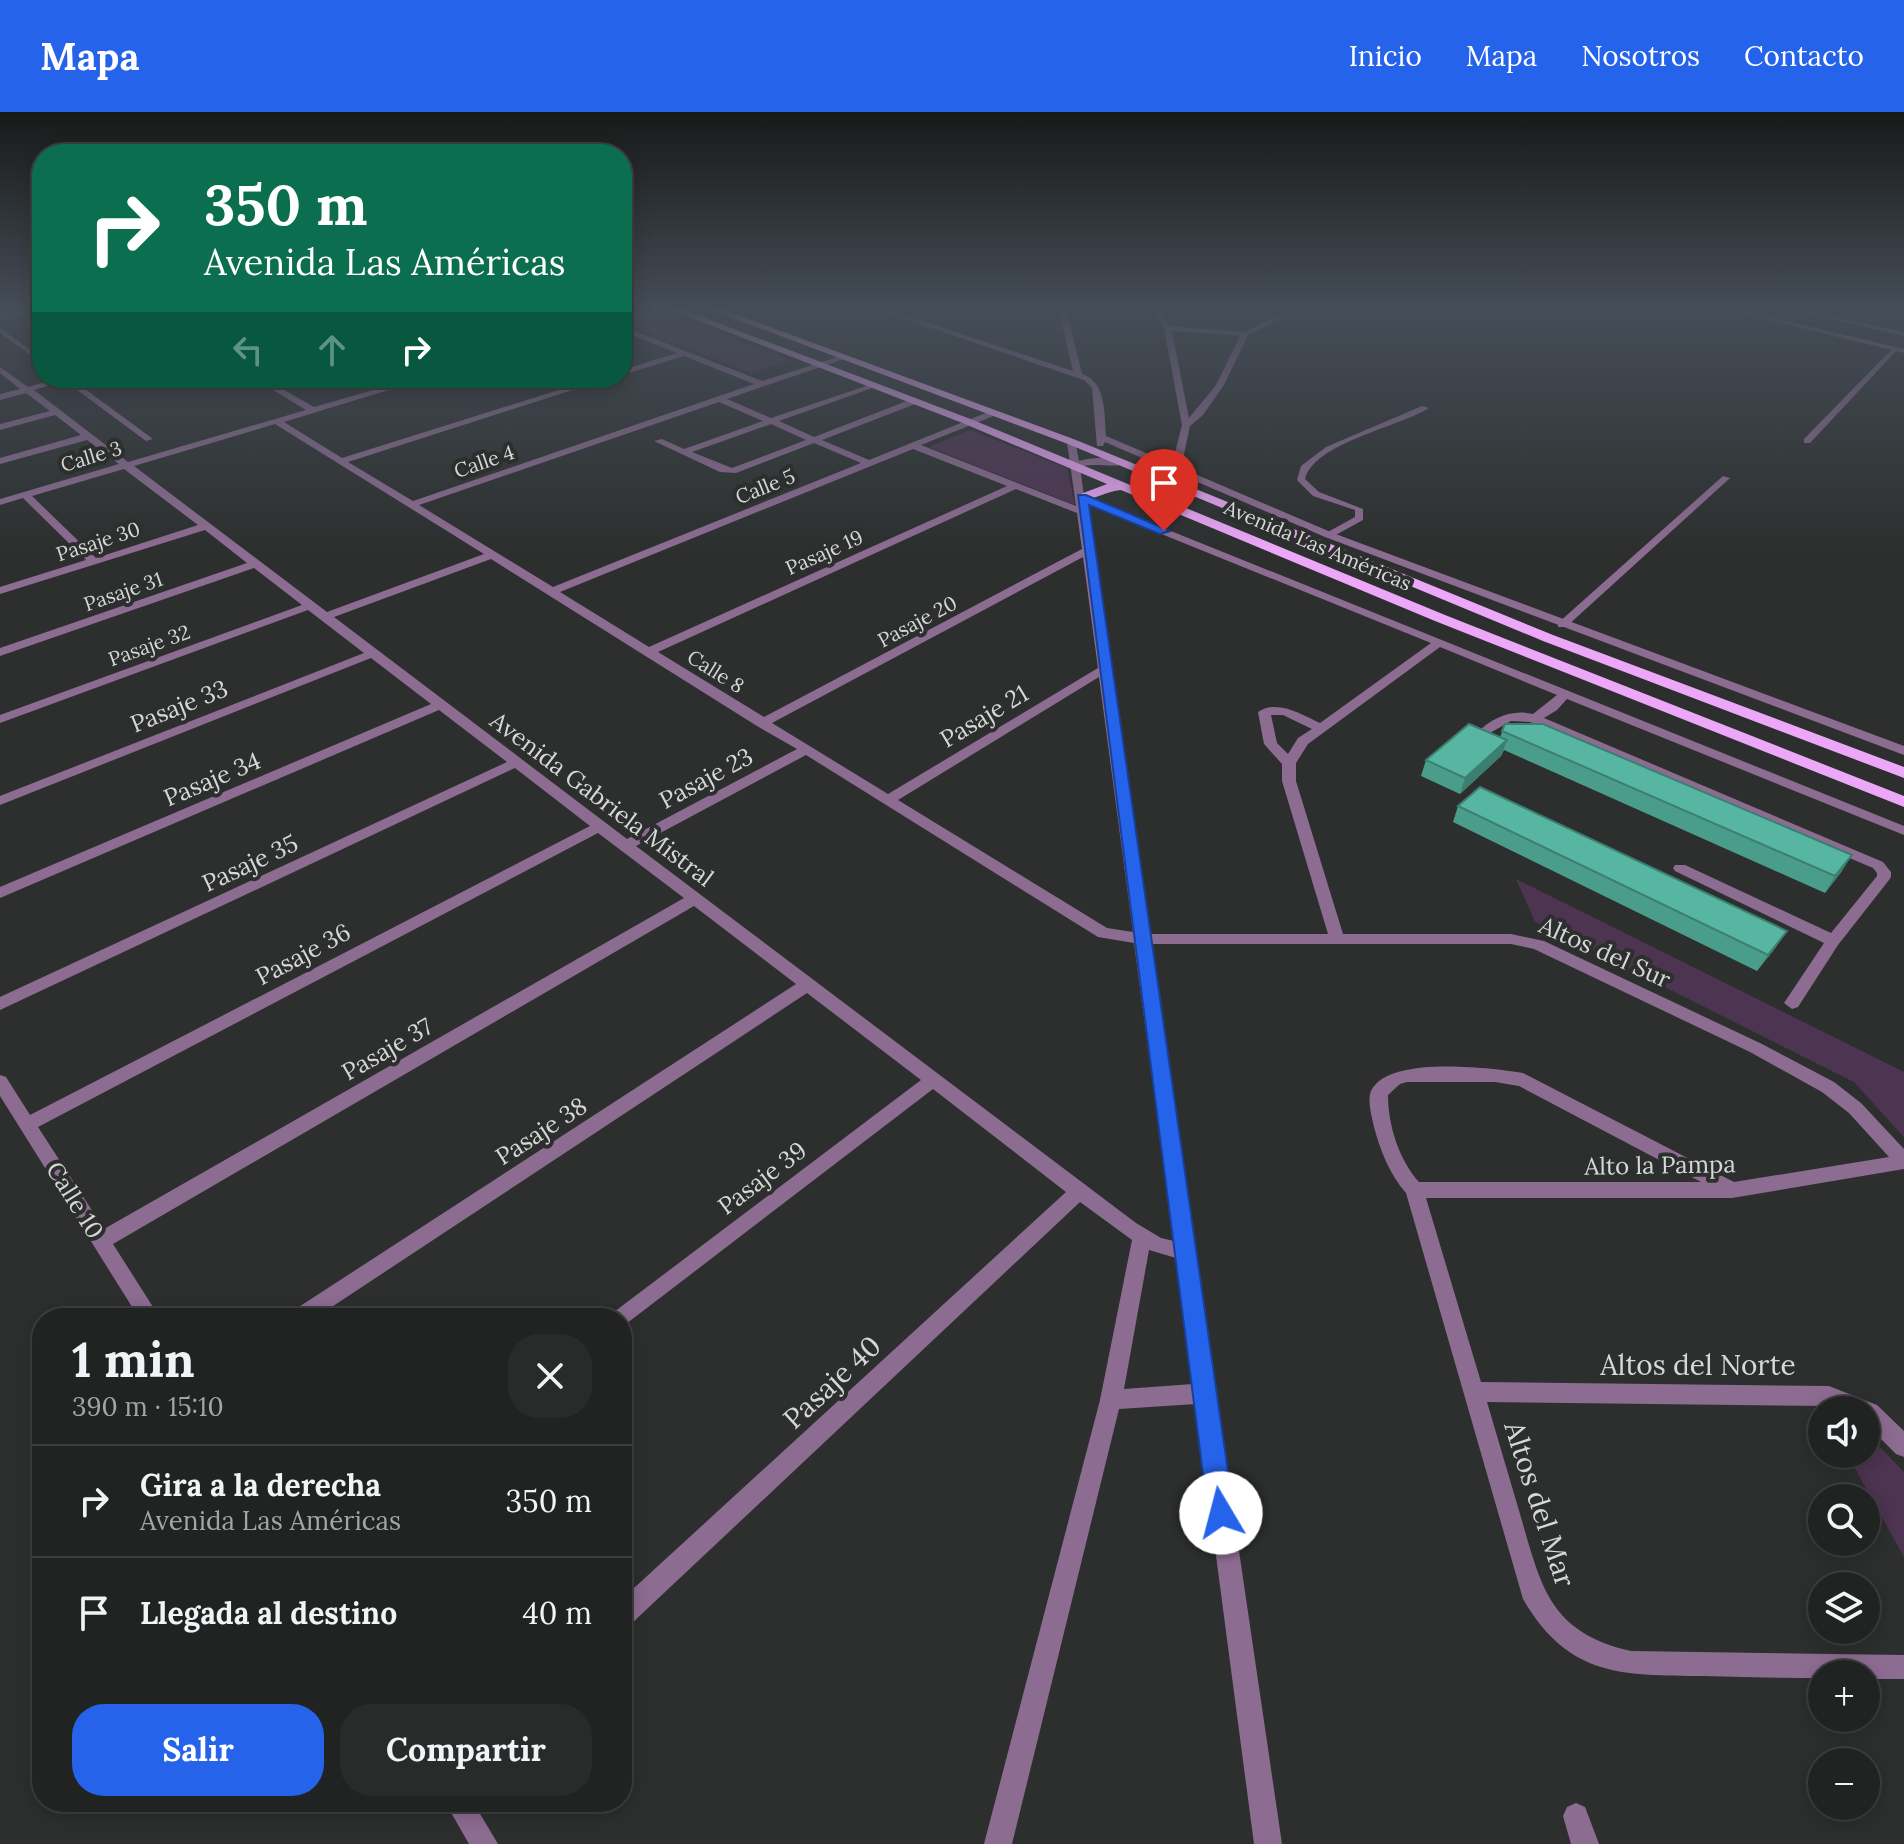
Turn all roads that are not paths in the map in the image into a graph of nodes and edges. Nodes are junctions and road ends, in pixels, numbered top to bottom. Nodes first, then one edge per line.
1 (27, 389) joint
2 (82, 389) edge
3 (276, 389) edge
4 (386, 389) edge
5 (571, 389) edge
6 (748, 389) edge
7 (861, 389) edge
8 (882, 389) edge
9 (927, 389) edge
10 (1096, 389) edge
11 (1179, 389) edge
12 (1217, 389) edge
13 (1860, 389) edge
14 (0, 397) edge
15 (720, 399) junction
16 (915, 401) junction
17 (1425, 408) dead end
18 (312, 410) junction
19 (57, 412) junction
20 (993, 413) junction
21 (276, 421) junction
22 (770, 421) junction
23 (969, 422) junction
24 (1186, 425) junction
25 (0, 427) edge
26 (89, 436) junction
27 (1102, 437) junction
28 (149, 439) dead end
29 (813, 440) junction
30 (659, 441) dead end
31 (1807, 441) dead end
32 (1072, 442) junction
33 (912, 445) junction
34 (684, 452) junction
35 (1097, 452) junction
36 (0, 461) edge
37 (341, 461) junction
38 (868, 463) junction
39 (1123, 463) junction
40 (127, 464) junction
41 (1075, 465) junction
42 (1176, 468) junction
43 (1726, 478) dead end
44 (1015, 486) junction
45 (1126, 486) junction
46 (25, 495) junction
47 (0, 502) edge
48 (411, 505) junction
49 (1082, 505) junction
50 (207, 526) junction
51 (1329, 535) junction
52 (1088, 550) junction
53 (492, 555) junction
54 (94, 562) junction
55 (257, 563) junction
56 (0, 591) edge
57 (551, 592) junction
58 (311, 605) junction
59 (326, 616) junction
60 (1562, 625) junction
61 (1439, 643) junction
62 (0, 652) edge
63 (648, 652) junction
64 (374, 653) junction
65 (1104, 669) junction
66 (1565, 694) junction
67 (442, 704) junction
68 (0, 719) edge
69 (1534, 719) junction
70 (762, 723) junction
71 (1321, 728) junction
72 (1483, 733) edge
73 (806, 750) junction
74 (1904, 751) edge
75 (518, 762) junction
76 (1289, 763) junction
77 (1904, 773) edge
78 (887, 800) junction
79 (0, 801) edge
80 (1904, 802) edge
81 (600, 826) junction
82 (1904, 831) edge
83 (626, 845) junction
84 (1680, 868) dead end
85 (0, 893) edge
86 (696, 898) junction
87 (1141, 939) junction
88 (1337, 939) junction
89 (1833, 941) junction
90 (809, 984) junction
91 (1792, 1003) dead end
92 (0, 1004) edge
93 (934, 1079) junction
94 (0, 1082) edge
95 (27, 1125) junction
96 (1904, 1162) edge
97 (1414, 1190) junction
98 (1732, 1190) junction
99 (1080, 1191) junction
100 (1142, 1238) junction
101 (101, 1241) junction
102 (1183, 1251) junction
103 (144, 1308) edge
104 (313, 1308) edge
105 (632, 1310) edge
106 (1473, 1392) junction
107 (1204, 1393) junction
108 (1111, 1400) junction
109 (1904, 1446) edge
110 (632, 1606) edge
111 (1904, 1667) edge
112 (464, 1812) edge
113 (1576, 1816) dead end
114 (484, 1844) edge
115 (998, 1844) edge
116 (1268, 1844) edge
117 (1585, 1844) edge

1 - 14 street
1 - 19 street, Avenida Gabriela Mistral
2 - 28 lane
3 - 18 street
4 - 18 street, Calle 3
5 - 37 street
6 - 15 street, Calle 4
7 - 22 street
8 - 16 main road, Avenida Las Américas
9 - 20 main road, Avenida Las Américas
10 - 27 street
11 - 24 street
12 - 24 street
13 - 31 lane
15 - 22 street
15 - 48 street, Calle 4
16 - 23 main road, Avenida Las Américas
16 - 29 street
17 - 51 lane
18 - 21 street, Calle 3
19 - 25 street
19 - 26 street, Avenida Gabriela Mistral
20 - 23 street, Calle 5
20 - 32 main road, Avenida Las Américas
21 - 37 street, Calle 8
21 - 40 street, Calle 3
22 - 29 street
22 - 34 street
23 - 33 street, Calle 5
23 - 41 main road, Avenida Las Américas
24 - 42 street
26 - 36 street
26 - 40 street, Avenida Gabriela Mistral
27 - 35 street
27 - 42 street
29 - 34 street
29 - 38 street
30 - 34 street
32 - 35 main road, Avenida Las Américas
32 - 41 street
33 - 38 street, Calle 5
33 - 44 street, Avenida Las Américas
35 - 39 main road, Avenida Las Américas
37 - 48 street, Calle 8
38 - 57 street, Calle 5
39 - 41 street
39 - 77 main road, Avenida Las Américas
40 - 46 street, Calle 3
40 - 50 street, Avenida Gabriela Mistral
41 - 45 main road, Avenida Las Américas
41 - 49 street
42 - 51 street
43 - 60 lane
44 - 49 street, Avenida Las Américas
44 - 63 street, Pasaje 19
45 - 49 main road
45 - 80 main road, Avenida Las Américas
46 - 47 street, Calle 3
46 - 54 street
48 - 53 street, Calle 8
49 - 52 street
49 - 61 street, Avenida Las Américas
50 - 54 street, Pasaje 30
50 - 55 street, Avenida Gabriela Mistral
51 - 60 street
52 - 65 street
52 - 70 street, Pasaje 20
53 - 57 street, Calle 8
53 - 59 street
54 - 56 street, Pasaje 30
55 - 58 street, Avenida Gabriela Mistral
55 - 62 street, Pasaje 31
57 - 63 street, Calle 8
58 - 59 street, Avenida Gabriela Mistral
58 - 68 street, Pasaje 32
59 - 64 street, Avenida Gabriela Mistral
60 - 74 street
61 - 66 street, Avenida Las Américas
61 - 71 street
63 - 70 street, Calle 8
64 - 67 street, Avenida Gabriela Mistral
64 - 79 street, Pasaje 33
65 - 78 street, Pasaje 21
65 - 87 street
66 - 69 street
66 - 82 street, Avenida Las Américas
67 - 75 street, Avenida Gabriela Mistral
67 - 85 street, Pasaje 34
69 - 72 street
69 - 89 street
70 - 73 street, Calle 8
71 - 76 street
71 - 76 street
73 - 78 street, Calle 8
73 - 83 street, Pasaje 23
75 - 81 street, Avenida Gabriela Mistral
75 - 92 street, Pasaje 35
76 - 88 street
78 - 87 street, Calle 8
81 - 83 street, Avenida Gabriela Mistral
81 - 95 street, Pasaje 36
83 - 86 street, Avenida Gabriela Mistral
84 - 89 street
86 - 90 street, Avenida Gabriela Mistral
86 - 101 street, Pasaje 37
87 - 88 street, Altos del Sur
87 - 102 street
88 - 96 street, Altos del Sur
89 - 91 street
90 - 93 street, Avenida Gabriela Mistral
90 - 104 street, Pasaje 38
93 - 99 street, Avenida Gabriela Mistral
93 - 105 street, Pasaje 39
94 - 95 street, Calle 10
95 - 101 street, Calle 10
96 - 98 street, Alto la Pampa
97 - 98 street, Alto la Pampa
97 - 98 street, Altos del Mar
97 - 106 street, Altos del Mar
99 - 100 street, Avenida Gabriela Mistral
99 - 110 street, Pasaje 40
100 - 102 street, Avenida Gabriela Mistral
100 - 108 street
101 - 103 street, Calle 10
102 - 107 street
106 - 109 street, Altos del Norte
106 - 111 street, Altos del Mar
107 - 108 street
107 - 116 street
108 - 115 street
112 - 114 street
113 - 117 street

